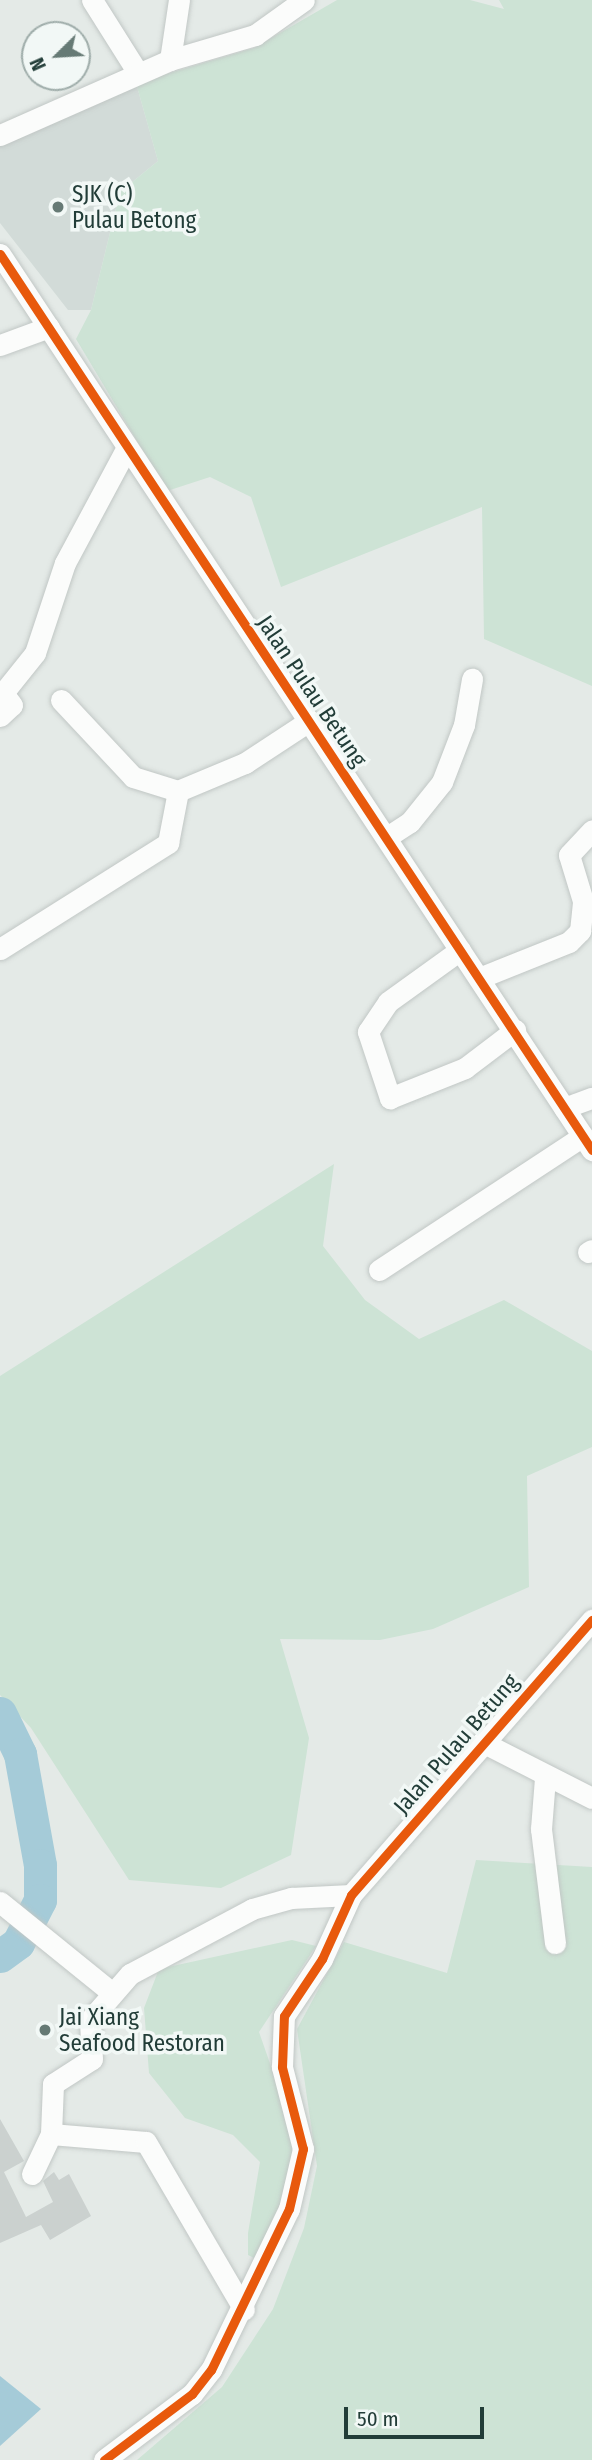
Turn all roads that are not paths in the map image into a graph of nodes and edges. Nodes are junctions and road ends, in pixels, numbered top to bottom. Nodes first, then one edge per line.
1 (92, 0) edge
2 (179, 0) edge
3 (304, 0) edge
4 (170, 60) junction
5 (138, 73) junction
6 (0, 135) edge
7 (0, 254) edge
8 (49, 327) junction
9 (0, 345) edge
10 (126, 449) junction
11 (472, 679) dead end
12 (1, 693) edge
13 (61, 700) dead end
14 (0, 716) edge
15 (309, 721) junction
16 (178, 791) junction
17 (592, 830) edge
18 (387, 837) junction
19 (0, 949) edge
20 (460, 950) junction
21 (479, 978) junction
22 (514, 1030) junction
23 (592, 1098) edge
24 (564, 1108) junction
25 (587, 1143) edge
26 (379, 1270) dead end
27 (592, 1620) edge
28 (482, 1742) junction
29 (545, 1778) junction
30 (592, 1798) edge
31 (351, 1895) junction
32 (0, 1902) edge
33 (555, 1943) dead end
34 (111, 1992) junction
35 (51, 2134) junction
36 (32, 2174) dead end
37 (244, 2310) junction
38 (104, 2460) edge

1 - 5 street
2 - 4 street
3 - 4 street
4 - 5 street
5 - 6 street
7 - 8 street, Jalan Pulau Betung
8 - 9 street
8 - 10 street, Jalan Pulau Betung
10 - 12 street
10 - 15 street, Jalan Pulau Betung
11 - 18 street
12 - 14 street
13 - 16 street
15 - 16 street
15 - 18 street, Jalan Pulau Betung
16 - 19 street
17 - 21 street
18 - 20 street, Jalan Pulau Betung
20 - 21 street, Jalan Pulau Betung
20 - 22 street
21 - 22 street, Jalan Pulau Betung
22 - 24 street, Jalan Pulau Betung
23 - 24 street
24 - 25 street, Jalan Pulau Betung
25 - 26 street
27 - 28 street, Jalan Pulau Betung
28 - 29 street
28 - 31 street, Jalan Pulau Betung
29 - 30 street
29 - 33 street
31 - 34 street
31 - 37 street, Jalan Pulau Betung
32 - 34 street
34 - 35 street
35 - 36 street
35 - 37 street
37 - 38 street, Jalan Pulau Betung

